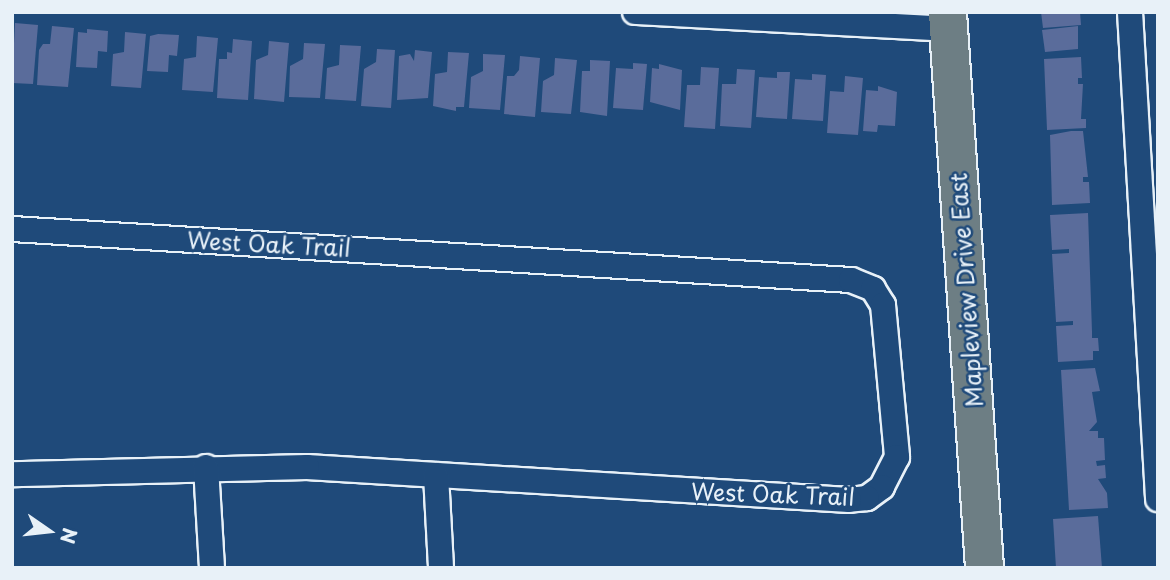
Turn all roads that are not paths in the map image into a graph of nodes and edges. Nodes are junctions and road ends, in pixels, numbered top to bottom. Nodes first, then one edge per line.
1 (635, 12) edge
2 (1130, 12) edge
3 (755, 16) edge
4 (948, 21) edge
5 (12, 229) edge
6 (206, 467) junction
7 (12, 474) edge
8 (436, 475) junction
9 (1158, 499) edge
10 (212, 568) edge
11 (441, 568) edge
12 (984, 568) edge

1 - 3 street
2 - 9 street
3 - 4 street
4 - 12 main road, Mapleview Drive East
5 - 8 street, West Oak Trail
6 - 7 street, West Oak Trail
6 - 8 street, West Oak Trail
6 - 10 street
8 - 11 street

